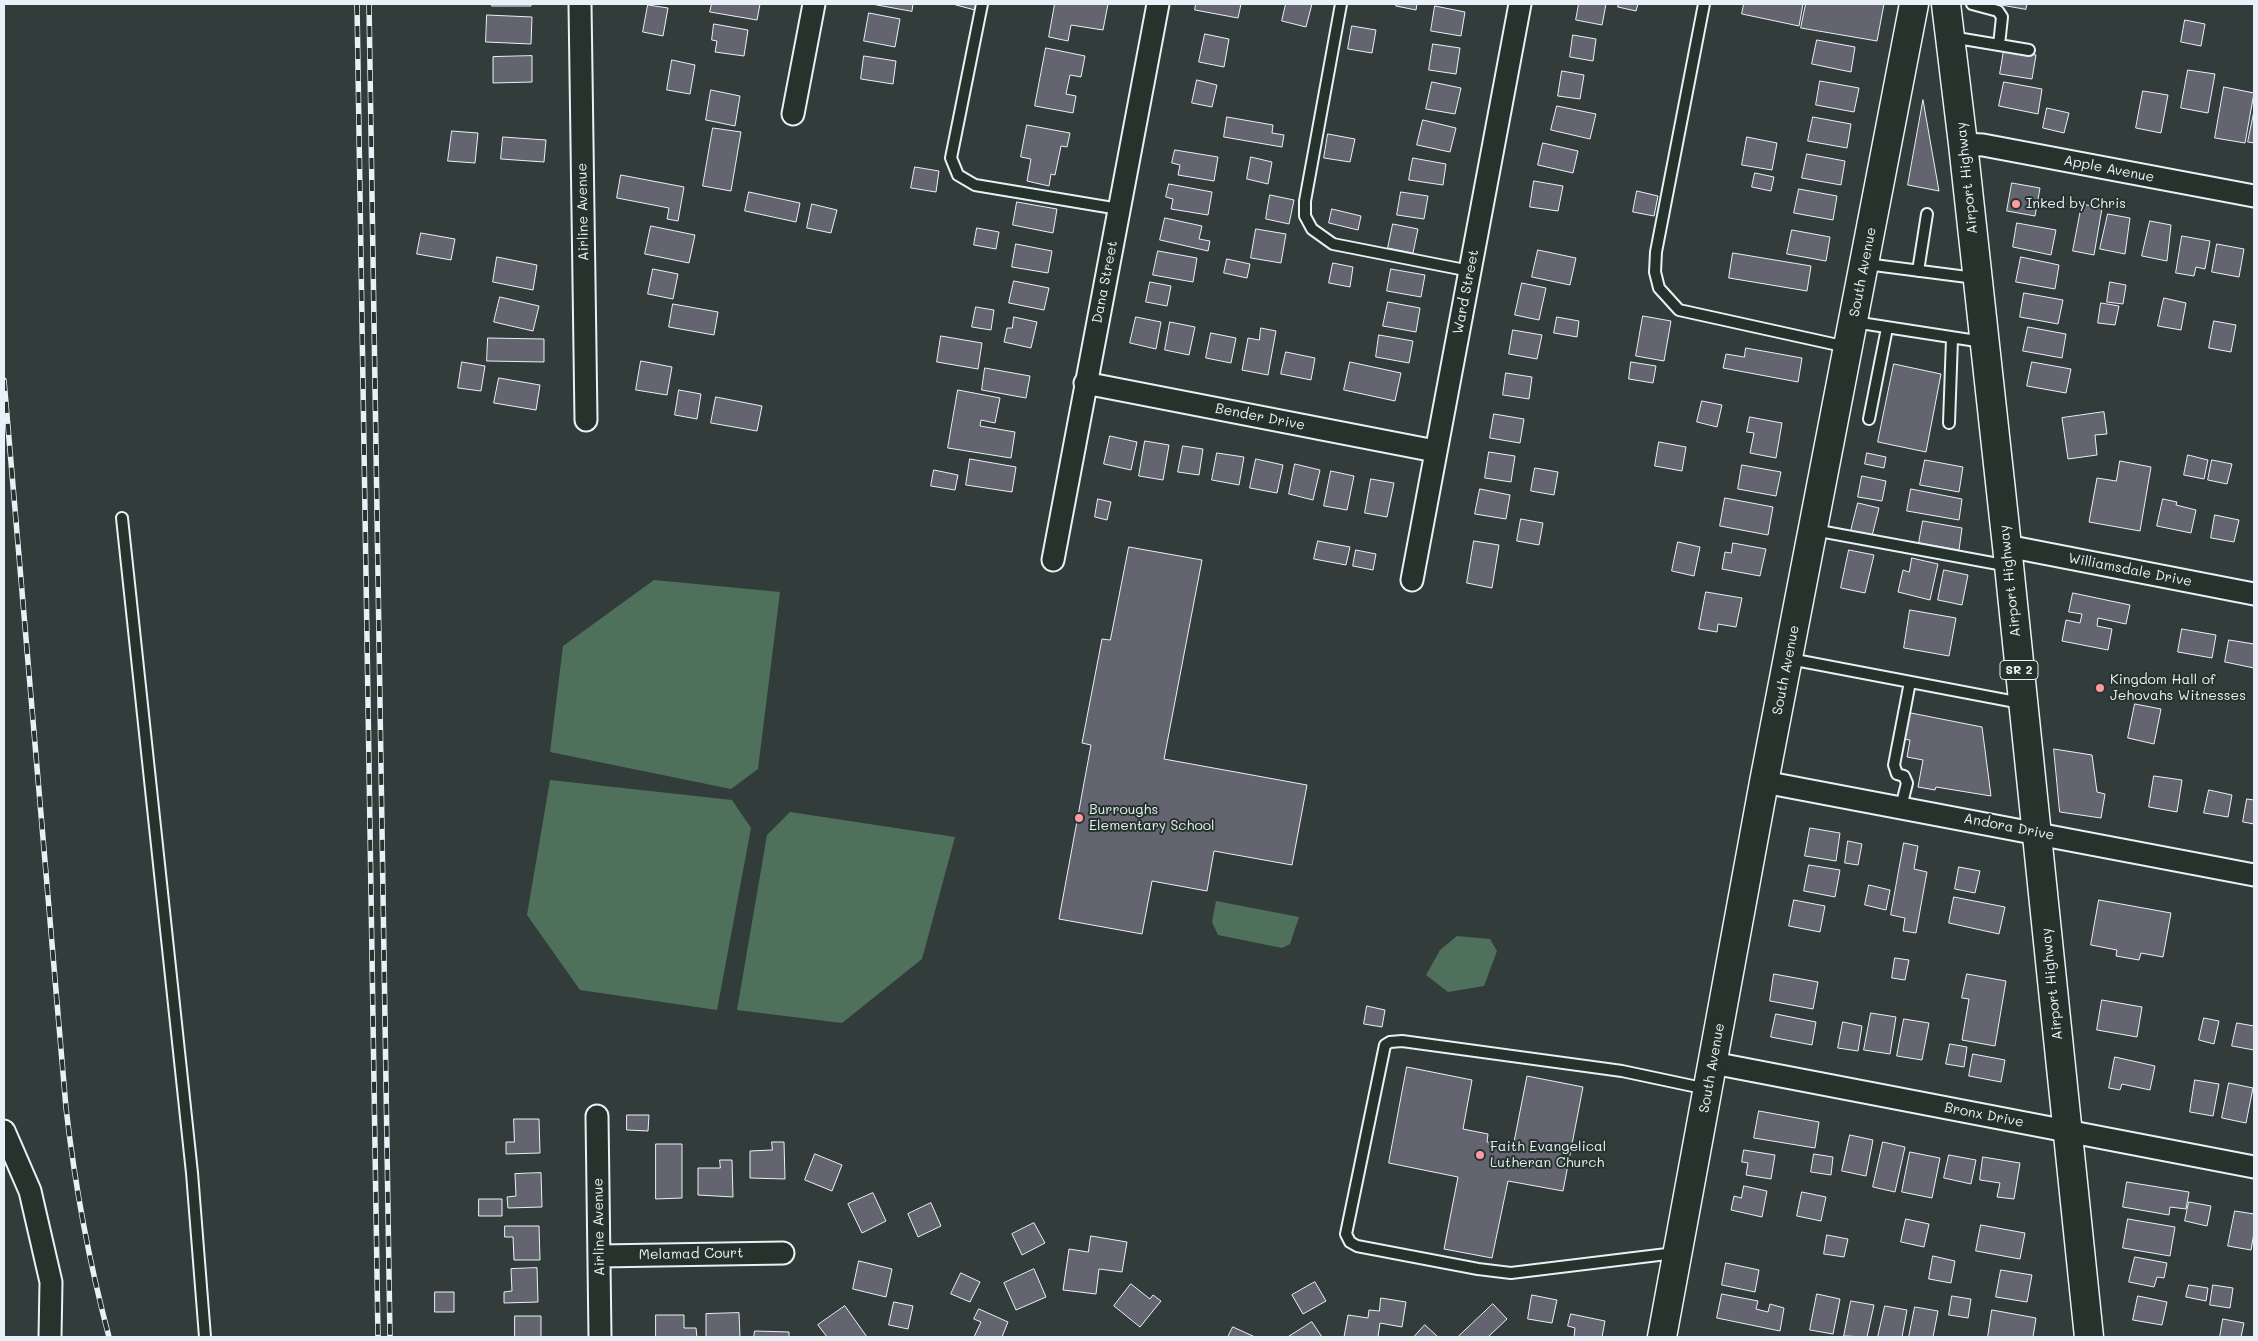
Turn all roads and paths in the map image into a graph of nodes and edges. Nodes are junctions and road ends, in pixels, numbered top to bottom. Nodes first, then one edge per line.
1 (580, 4) edge
2 (814, 4) edge
3 (982, 4) edge
4 (1158, 4) edge
5 (1341, 4) edge
6 (1520, 4) edge
7 (1704, 4) edge
8 (1914, 4) edge
9 (1946, 4) edge
10 (1972, 4) edge
11 (1950, 37) junction
12 (1999, 45) junction
13 (2029, 50) dead end
14 (793, 114) dead end
15 (1963, 144) junction
16 (2254, 196) edge
17 (1119, 209) junction
18 (1927, 214) dead end
19 (1865, 264) junction
20 (1470, 271) junction
21 (1918, 271) junction
22 (1978, 278) junction
23 (1887, 328) junction
24 (1851, 335) junction
25 (1952, 339) junction
26 (1984, 342) junction
27 (1085, 383) junction
28 (1869, 419) dead end
29 (586, 420) dead end
30 (1949, 424) dead end
31 (1435, 451) junction
32 (122, 518) dead end
33 (1813, 530) junction
34 (2008, 556) junction
35 (1052, 560) dead end
36 (1412, 580) dead end
37 (2254, 594) edge
38 (1788, 658) junction
39 (1910, 682) junction
40 (2022, 703) junction
41 (1764, 782) junction
42 (1901, 808) junction
43 (2036, 832) junction
44 (2254, 874) edge
45 (1711, 1076) junction
46 (597, 1116) dead end
47 (4, 1131) edge
48 (2067, 1131) junction
49 (2254, 1167) edge
50 (1678, 1252) junction
51 (783, 1253) dead end
52 (600, 1256) junction
53 (51, 1282) junction
54 (50, 1337) edge
55 (61, 1337) edge
56 (205, 1337) edge
57 (600, 1337) edge
58 (1662, 1337) edge
59 (2089, 1337) edge

1 - 29 street, Airline Avenue
2 - 14 street
3 - 17 lane
4 - 17 street, Dana Street
5 - 20 lane
6 - 20 street, Ward Street
7 - 24 lane
8 - 19 main road, South Avenue
9 - 11 main road, Airport Highway / SR 2
10 - 12 lane
11 - 12 lane
11 - 15 main road, Airport Highway / SR 2
12 - 13 lane
15 - 16 street, Apple Avenue
15 - 22 main road, Airport Highway / SR 2
17 - 27 street, Dana Street
18 - 21 lane
19 - 21 lane
19 - 24 main road, South Avenue
20 - 31 street, Ward Street
21 - 22 lane
22 - 26 main road, Airport Highway / SR 2
23 - 24 lane
23 - 25 lane
23 - 28 lane
24 - 33 main road, South Avenue
25 - 26 lane
25 - 30 lane
26 - 34 main road, Airport Highway / SR 2
27 - 31 street, Bender Drive
27 - 35 street, Dana Street
31 - 36 street, Ward Street
32 - 56 lane
33 - 34 lane
33 - 38 main road, South Avenue
34 - 37 street, Williamsdale Drive
34 - 40 main road, Airport Highway / SR 2
38 - 39 lane
38 - 41 main road, South Avenue
39 - 40 lane
39 - 42 lane
40 - 43 main road, Airport Highway / SR 2
41 - 42 street, Andora Drive
41 - 45 main road, South Avenue
42 - 43 street, Andora Drive
43 - 44 street, Andora Drive
43 - 48 main road, Airport Highway / SR 2
45 - 48 street, Bronx Drive
45 - 50 main road, South Avenue
45 - 50 lane
46 - 52 street, Airline Avenue
47 - 53 street
48 - 49 street, Bronx Drive
48 - 59 main road, Airport Highway / SR 2
50 - 58 main road, South Avenue
51 - 52 street, Melamad Court
52 - 57 street, Airline Avenue
53 - 54 street
53 - 55 lane

